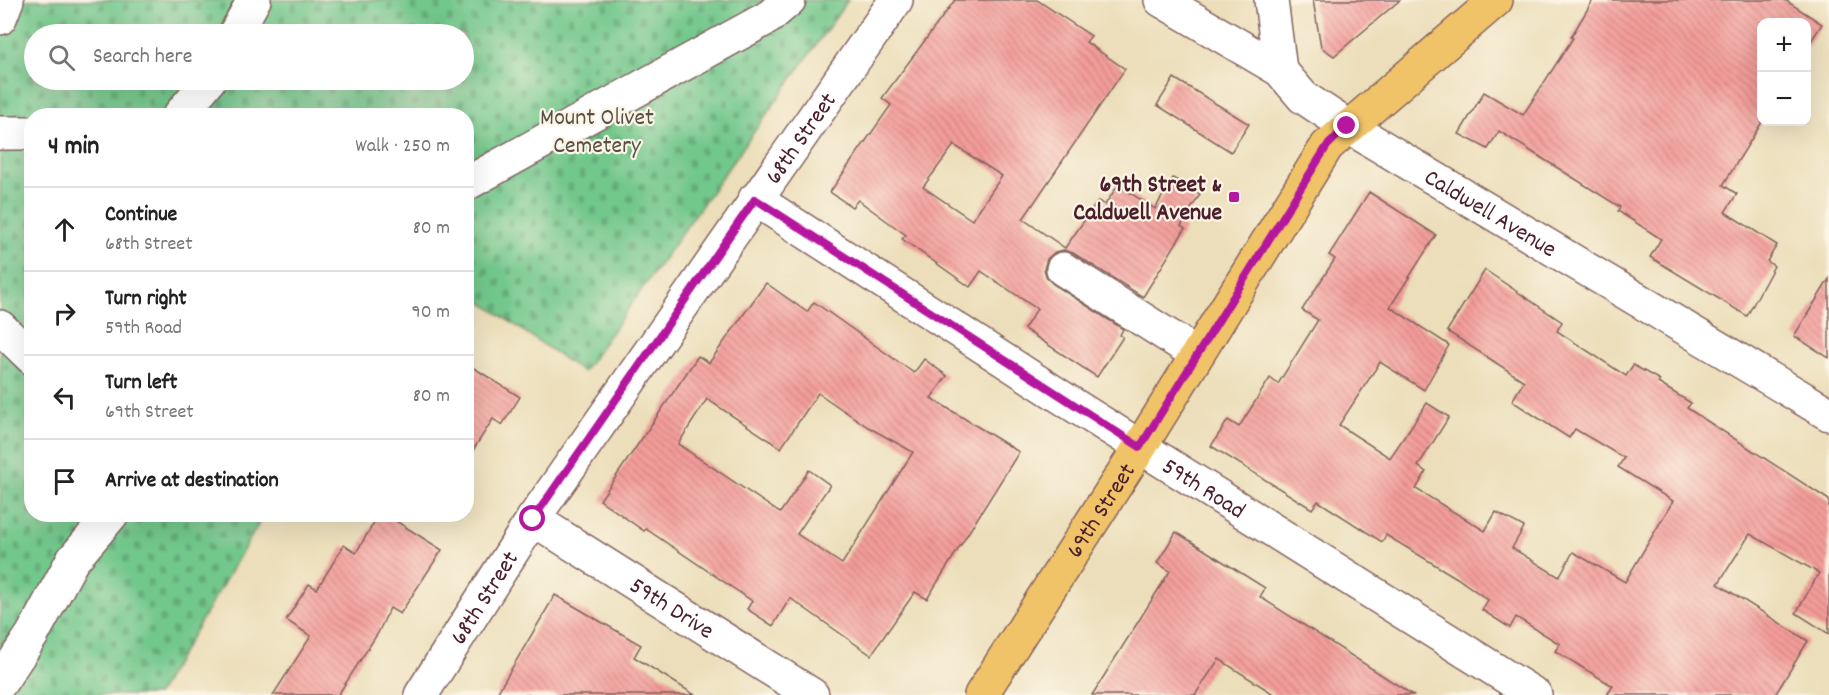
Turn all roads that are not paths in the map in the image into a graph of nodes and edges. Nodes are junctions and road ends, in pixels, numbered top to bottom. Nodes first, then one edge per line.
1 (7, 0) edge
2 (254, 0) edge
3 (789, 0) edge
4 (896, 0) edge
5 (1161, 0) edge
6 (1270, 0) edge
7 (1496, 0) edge
8 (0, 18) edge
9 (241, 24) edge
10 (1280, 70) junction
11 (201, 90) edge
12 (186, 108) edge
13 (1347, 126) junction
14 (0, 133) edge
15 (24, 133) edge
16 (474, 180) edge
17 (755, 199) junction
18 (1063, 270) dead end
19 (0, 327) edge
20 (24, 350) edge
21 (1197, 354) junction
22 (1829, 414) edge
23 (1140, 447) junction
24 (533, 519) junction
25 (105, 522) edge
26 (0, 683) edge
27 (422, 695) edge
28 (812, 695) edge
29 (981, 695) edge
30 (1535, 695) edge

1 - 8 street
2 - 9 street
3 - 16 street
4 - 17 street, 68th Street
5 - 10 street, Caldwell Avenue
6 - 10 street
7 - 13 main road, 69th Street
10 - 13 street, Caldwell Avenue
11 - 12 street
13 - 21 main road, 69th Street
13 - 22 street, Caldwell Avenue
14 - 15 street
17 - 23 street, 59th Road
17 - 24 street, 68th Street
18 - 21 street
19 - 20 street
21 - 23 main road, 69th Street
23 - 29 main road, 69th Street
23 - 30 street, 59th Road
24 - 27 street, 68th Street
24 - 28 street, 59th Drive
25 - 26 street

